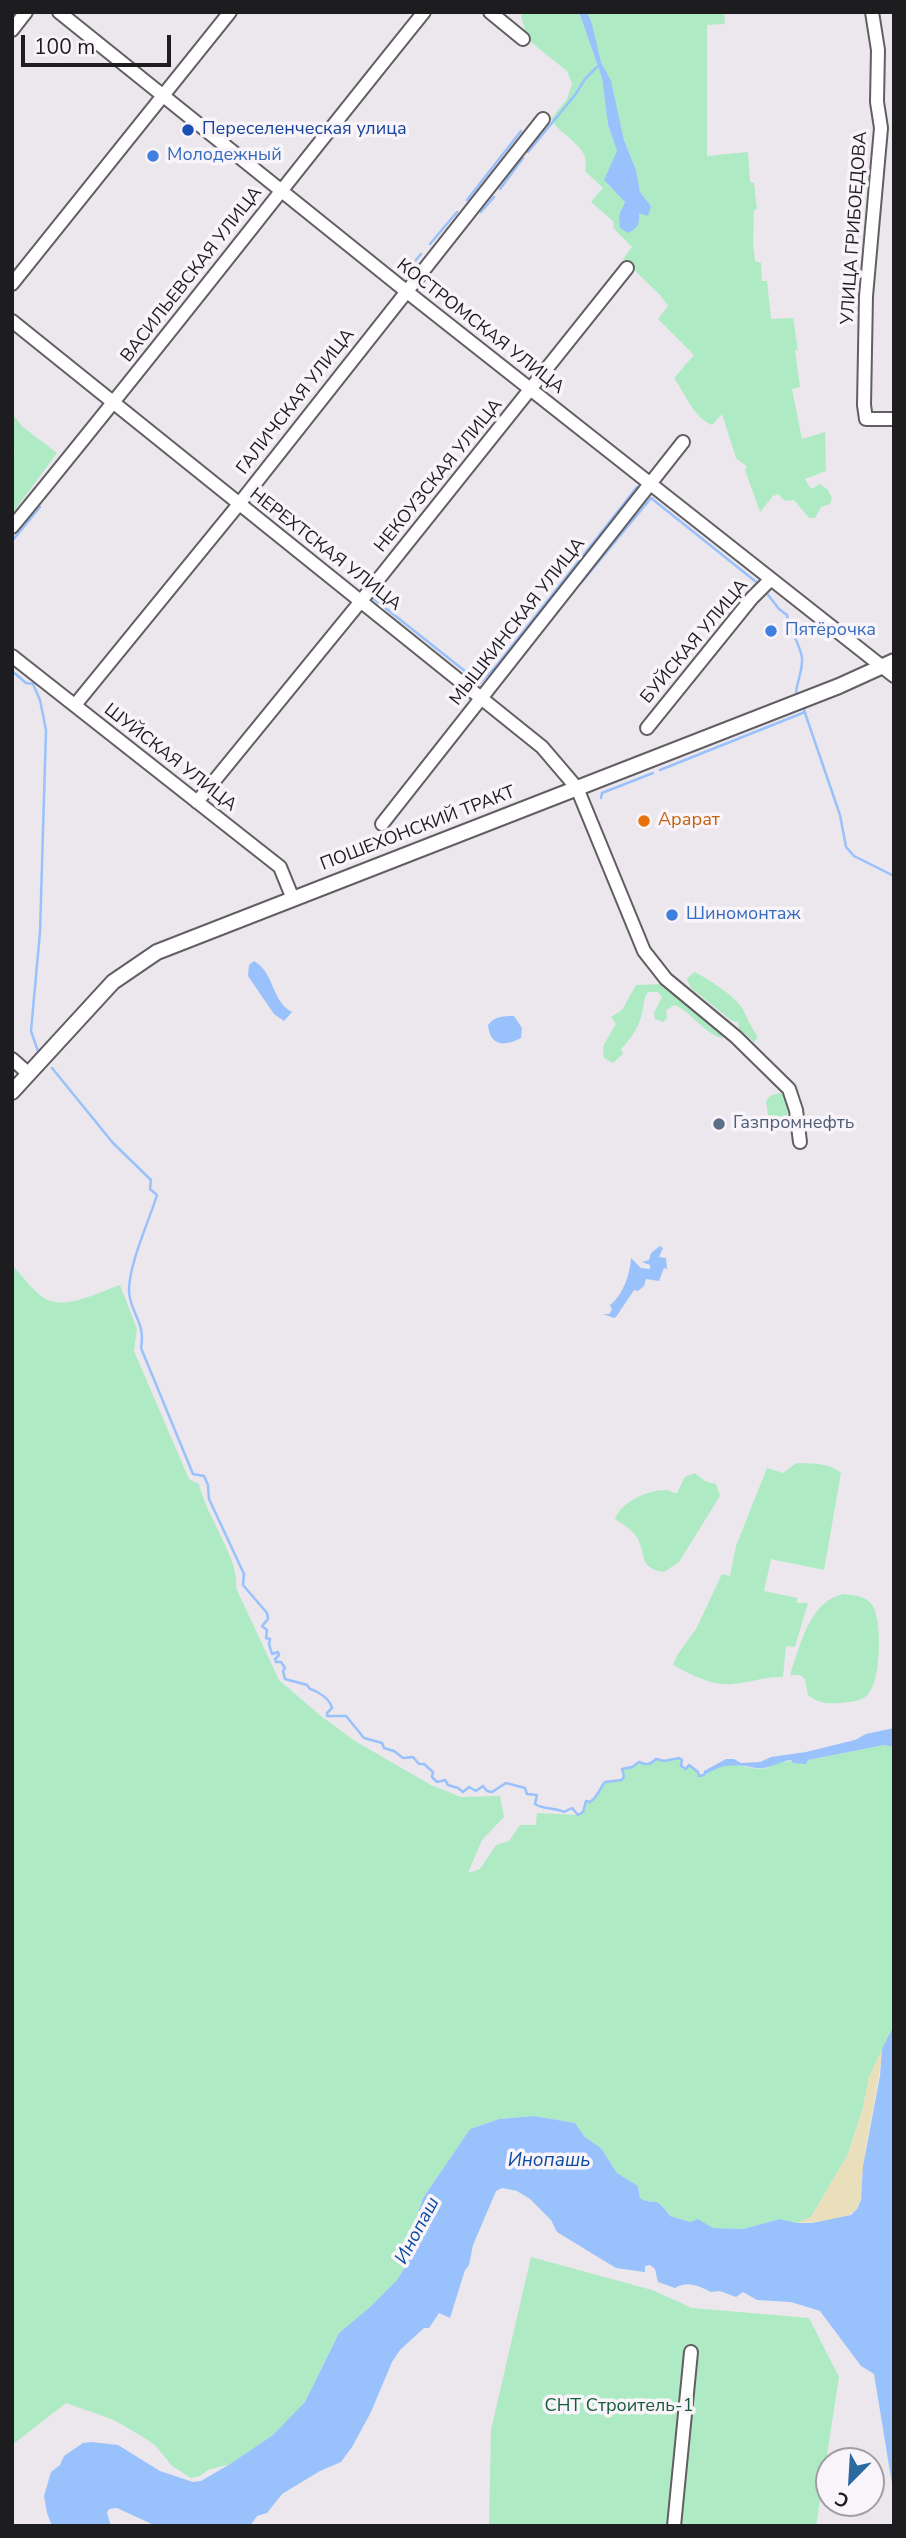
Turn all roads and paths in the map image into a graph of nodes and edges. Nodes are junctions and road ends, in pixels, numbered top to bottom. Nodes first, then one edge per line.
1 (26, 12) edge
2 (59, 12) edge
3 (230, 12) edge
4 (425, 12) edge
5 (490, 12) edge
6 (872, 12) edge
7 (12, 30) edge
8 (523, 39) dead end
9 (162, 96) junction
10 (543, 119) dead end
11 (280, 191) junction
12 (627, 268) dead end
13 (12, 284) edge
14 (405, 291) junction
15 (12, 321) edge
16 (531, 390) junction
17 (113, 404) junction
18 (894, 419) edge
19 (683, 442) dead end
20 (650, 484) junction
21 (239, 504) junction
22 (12, 527) edge
23 (770, 580) junction
24 (361, 601) junction
25 (12, 656) edge
26 (890, 668) edge
27 (481, 697) junction
28 (75, 705) junction
29 (647, 728) dead end
30 (577, 788) junction
31 (197, 802) junction
32 (382, 824) dead end
33 (293, 899) junction
34 (12, 1059) edge
35 (29, 1074) junction
36 (12, 1092) edge
37 (800, 1142) dead end
38 (691, 2352) dead end
39 (674, 2526) edge

1 - 7 street
2 - 9 street, КОСТРОМСКАЯ УЛИЦА
3 - 9 street
4 - 11 street, ВАСИЛЬЕВСКАЯ УЛИЦА
5 - 8 street
6 - 18 street, УЛИЦА ГРИБОЕДОВА
9 - 11 street, КОСТРОМСКАЯ УЛИЦА
9 - 13 street
10 - 14 street, ГАЛИЧСКАЯ УЛИЦА
11 - 14 street, КОСТРОМСКАЯ УЛИЦА
11 - 17 street, ВАСИЛЬЕВСКАЯ УЛИЦА
12 - 16 street, НЕКОУЗСКАЯ УЛИЦА
14 - 16 street, КОСТРОМСКАЯ УЛИЦА
14 - 21 street, ГАЛИЧСКАЯ УЛИЦА
15 - 17 street, НЕРЕХТСКАЯ УЛИЦА
16 - 20 street, КОСТРОМСКАЯ УЛИЦА
16 - 24 street, НЕКОУЗСКАЯ УЛИЦА
17 - 21 street, НЕРЕХТСКАЯ УЛИЦА
17 - 22 street, ВАСИЛЬЕВСКАЯ УЛИЦА
19 - 20 street, МЫШКИНСКАЯ УЛИЦА
20 - 23 street, КОСТРОМСКАЯ УЛИЦА
20 - 27 street, МЫШКИНСКАЯ УЛИЦА
21 - 24 street, НЕРЕХТСКАЯ УЛИЦА
21 - 28 street, ГАЛИЧСКАЯ УЛИЦА
23 - 26 street, КОСТРОМСКАЯ УЛИЦА
23 - 29 street, БУЙСКАЯ УЛИЦА
24 - 27 street, НЕРЕХТСКАЯ УЛИЦА
24 - 31 street, НЕКОУЗСКАЯ УЛИЦА
25 - 28 street, ШУЙСКАЯ УЛИЦА
26 - 30 main road, ПОШЕХОНСКИЙ ТРАКТ
27 - 30 street, НЕРЕХТСКАЯ УЛИЦА
27 - 32 street, МЫШКИНСКАЯ УЛИЦА
28 - 31 street, ШУЙСКАЯ УЛИЦА
30 - 33 main road, ПОШЕХОНСКИЙ ТРАКТ
30 - 37 street, НЕРЕХТСКАЯ УЛИЦА
31 - 33 street, ШУЙСКАЯ УЛИЦА
33 - 35 main road, ПОШЕХОНСКИЙ ТРАКТ
34 - 35 street
35 - 36 main road, ПОШЕХОНСКИЙ ТРАКТ
38 - 39 street

